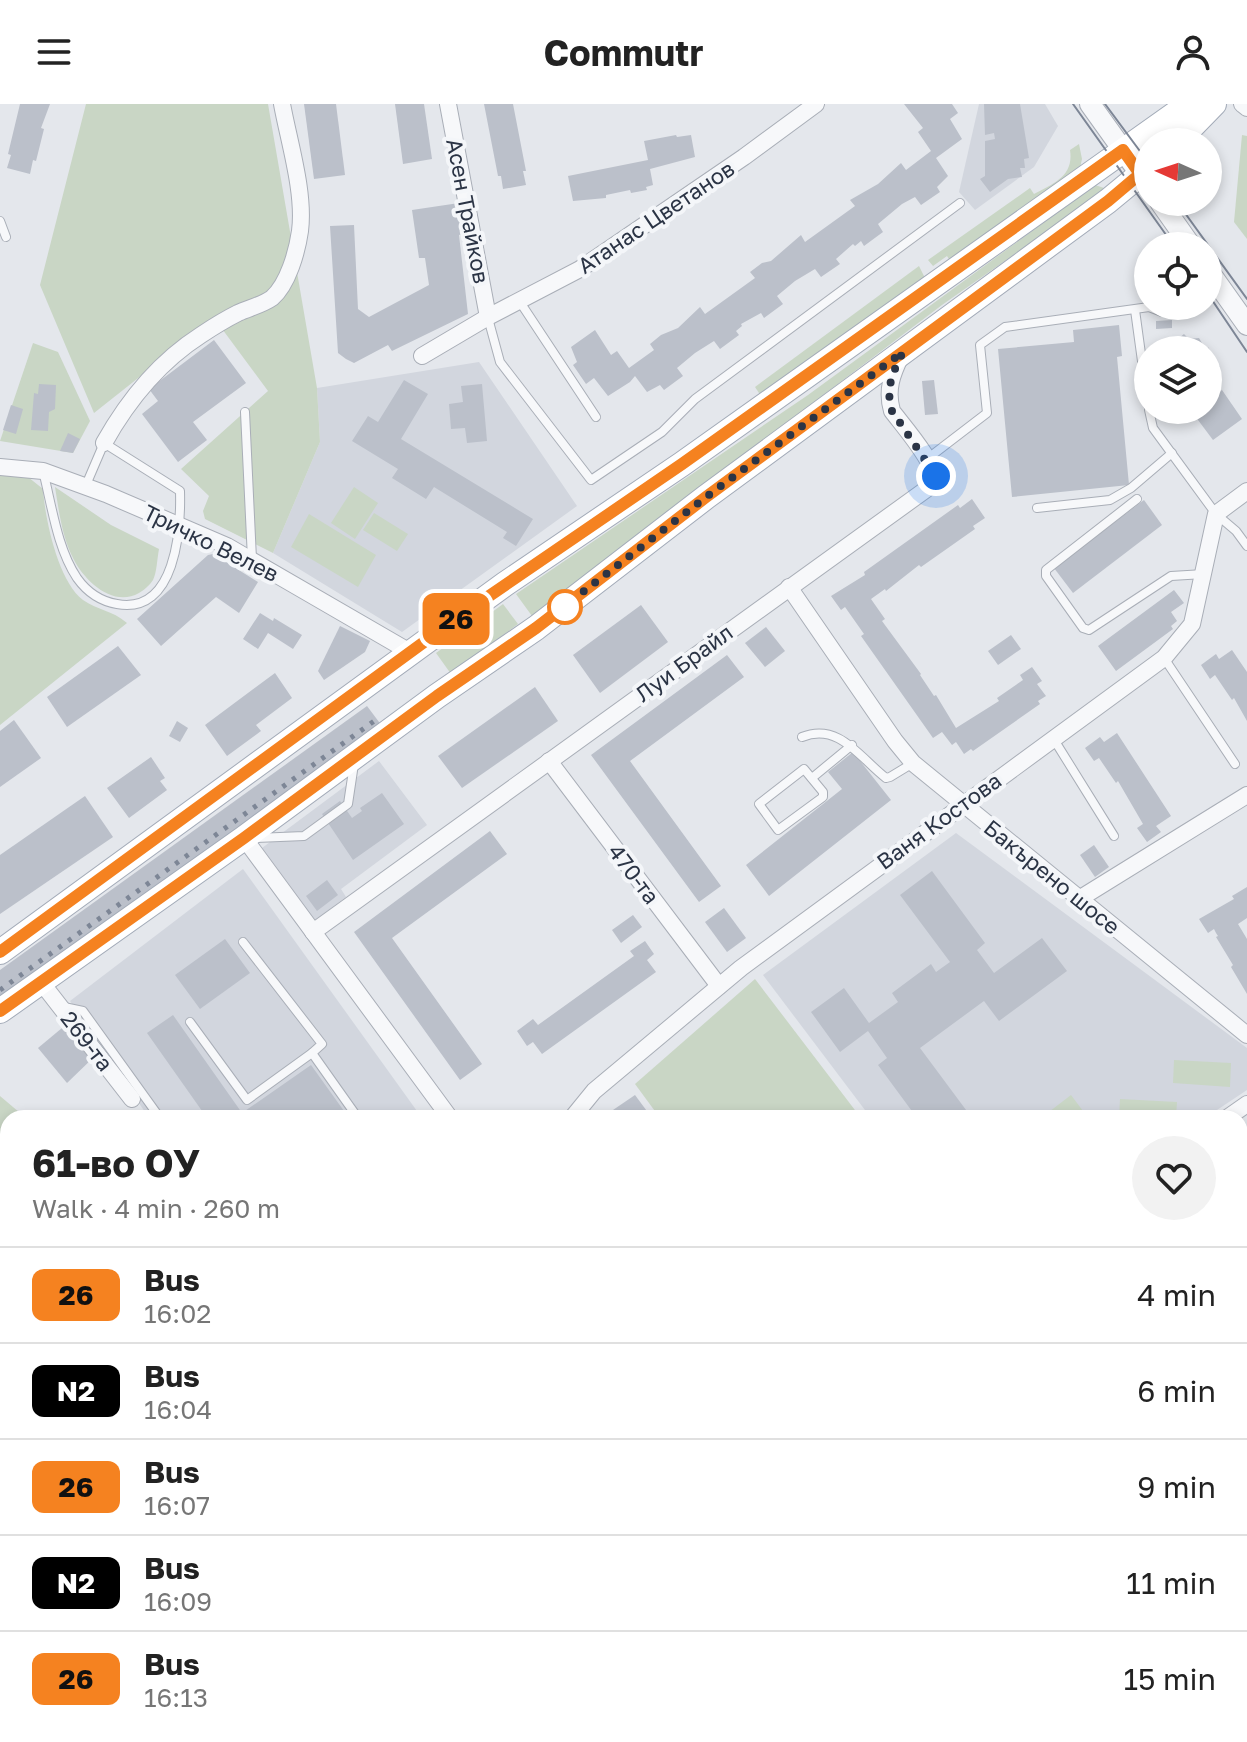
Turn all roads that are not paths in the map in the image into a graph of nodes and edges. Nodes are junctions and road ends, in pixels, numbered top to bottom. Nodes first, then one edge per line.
1 (282, 104) edge
2 (448, 104) edge
3 (816, 104) edge
4 (1090, 104) edge
5 (1189, 104) edge
6 (1214, 104) edge
7 (1242, 104) edge
8 (1247, 108) edge
9 (1191, 128) edge
10 (1123, 150) junction
11 (1134, 163) edge
12 (1134, 183) edge
13 (960, 203) dead end
14 (0, 221) edge
15 (6, 237) dead end
16 (1222, 295) edge
17 (520, 302) junction
18 (1134, 310) edge
19 (488, 317) junction
20 (1247, 325) edge
21 (903, 352) junction
22 (422, 356) dead end
23 (245, 412) dead end
24 (596, 417) dead end
25 (1152, 424) edge
26 (104, 443) junction
27 (1172, 453) junction
28 (927, 459) junction
29 (0, 467) edge
30 (43, 471) junction
31 (86, 485) junction
32 (1247, 491) edge
33 (1137, 499) dead end
34 (1037, 508) dead end
35 (1216, 514) junction
36 (181, 525) junction
37 (1247, 546) edge
38 (252, 560) junction
39 (1205, 574) junction
40 (789, 587) junction
41 (410, 652) junction
42 (1164, 658) junction
43 (802, 737) dead end
44 (1053, 738) junction
45 (852, 745) junction
46 (355, 757) junction
47 (549, 761) junction
48 (913, 763) junction
49 (1235, 764) dead end
50 (812, 778) junction
51 (1247, 795) edge
52 (962, 804) junction
53 (1114, 836) dead end
54 (244, 838) junction
55 (1079, 899) junction
56 (313, 932) junction
57 (243, 942) dead end
58 (0, 952) edge
59 (41, 982) junction
60 (719, 986) junction
61 (60, 1006) junction
62 (0, 1011) edge
63 (190, 1022) dead end
64 (1247, 1035) edge
65 (312, 1053) junction
66 (132, 1099) dead end
67 (154, 1110) edge
68 (352, 1110) edge
69 (444, 1110) edge
70 (579, 1110) edge

1 - 26 street
2 - 19 street, Асен Трайков
3 - 17 street, Атанас Цветанов
4 - 10 street
5 - 10 main road
6 - 9 main road
7 - 8 street
10 - 11 street
10 - 41 main road
12 - 21 main road
13 - 19 lane
14 - 15 lane
16 - 20 street
17 - 19 street, Атанас Цветанов
17 - 24 lane
18 - 28 lane
19 - 22 street, Атанас Цветанов
21 - 28 street
21 - 46 main road
23 - 38 lane
25 - 27 lane
26 - 31 lane
26 - 36 lane
27 - 34 lane
27 - 35 lane
28 - 40 street, Луи Брайл
29 - 30 street, Тричко Велев
30 - 31 street, Тричко Велев
30 - 36 lane
31 - 36 street, Тричко Велев
32 - 35 street
33 - 39 lane
35 - 37 lane
35 - 39 street, Ваня Костова
36 - 38 street, Тричко Велев
38 - 41 street, Тричко Велев
39 - 42 street, Ваня Костова
40 - 47 street, Луи Брайл
40 - 48 street, Бакърено шосе
41 - 58 main road
42 - 44 street, Ваня Костова
42 - 49 lane
43 - 45 lane
44 - 52 street, Ваня Костова
44 - 53 lane
45 - 48 lane
45 - 50 lane
46 - 54 main road
46 - 54 lane
47 - 56 street, Луи Брайл
47 - 60 street, 470-та
48 - 52 street, Бакърено шосе
50 - 50 lane
51 - 55 street
52 - 55 street, Бакърено шосе
52 - 60 street, Ваня Костова
54 - 56 street
54 - 59 main road
55 - 64 street, Бакърено шосе
56 - 69 street
57 - 65 lane
59 - 61 street, 269-та
59 - 62 main road
60 - 70 street, Ваня Костова
61 - 66 street, 269-та
61 - 67 lane
63 - 65 lane
65 - 68 lane

